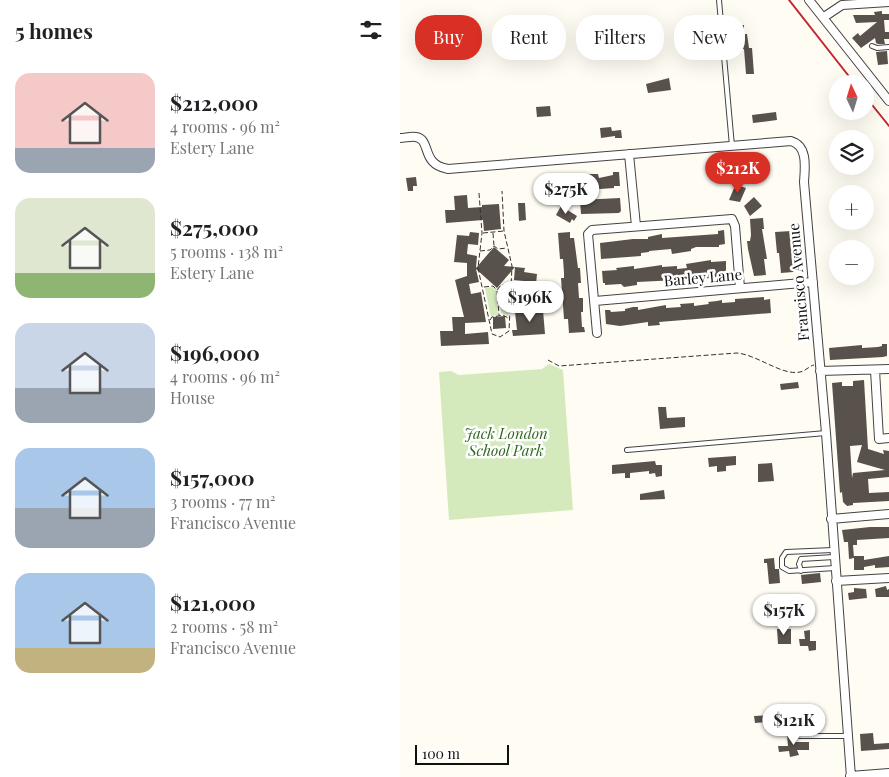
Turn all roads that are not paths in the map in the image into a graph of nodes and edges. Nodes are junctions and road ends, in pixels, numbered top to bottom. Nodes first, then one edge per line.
1 (719, 0) edge
2 (809, 0) edge
3 (889, 2) edge
4 (824, 18) junction
5 (872, 46) dead end
6 (889, 47) edge
7 (889, 100) edge
8 (400, 138) edge
9 (732, 146) junction
10 (629, 154) junction
11 (636, 226) junction
12 (813, 282) junction
13 (740, 288) junction
14 (595, 301) junction
15 (597, 333) dead end
16 (820, 368) junction
17 (889, 369) edge
18 (875, 370) junction
19 (826, 433) junction
20 (889, 438) edge
21 (627, 450) dead end
22 (889, 514) edge
23 (831, 519) junction
24 (834, 554) junction
25 (822, 557) junction
26 (835, 568) junction
27 (824, 569) junction
28 (801, 571) junction
29 (889, 578) edge
30 (836, 582) junction
31 (800, 736) dead end
32 (848, 736) junction
33 (889, 773) edge
34 (851, 776) edge

1 - 9 lane
2 - 4 street
3 - 4 street
4 - 7 street
5 - 6 lane
8 - 10 street, Francisco Avenue
9 - 10 street, Francisco Avenue
9 - 12 street, Francisco Avenue
10 - 11 street
11 - 13 street
11 - 14 street
12 - 13 street, Barley Lane
12 - 16 street, Francisco Avenue
13 - 14 street, Barley Lane
14 - 15 street
16 - 18 street
16 - 19 street, Francisco Avenue
17 - 18 street
18 - 20 street
19 - 21 lane
19 - 23 street, Francisco Avenue
22 - 23 street
23 - 24 street, Francisco Avenue
24 - 25 lane
24 - 26 street, Francisco Avenue
24 - 28 lane
25 - 27 lane
25 - 28 lane
26 - 27 lane
26 - 30 street, Francisco Avenue
27 - 28 lane
29 - 30 street
30 - 32 street, Francisco Avenue
31 - 32 lane
32 - 34 street, Francisco Avenue
33 - 34 street

